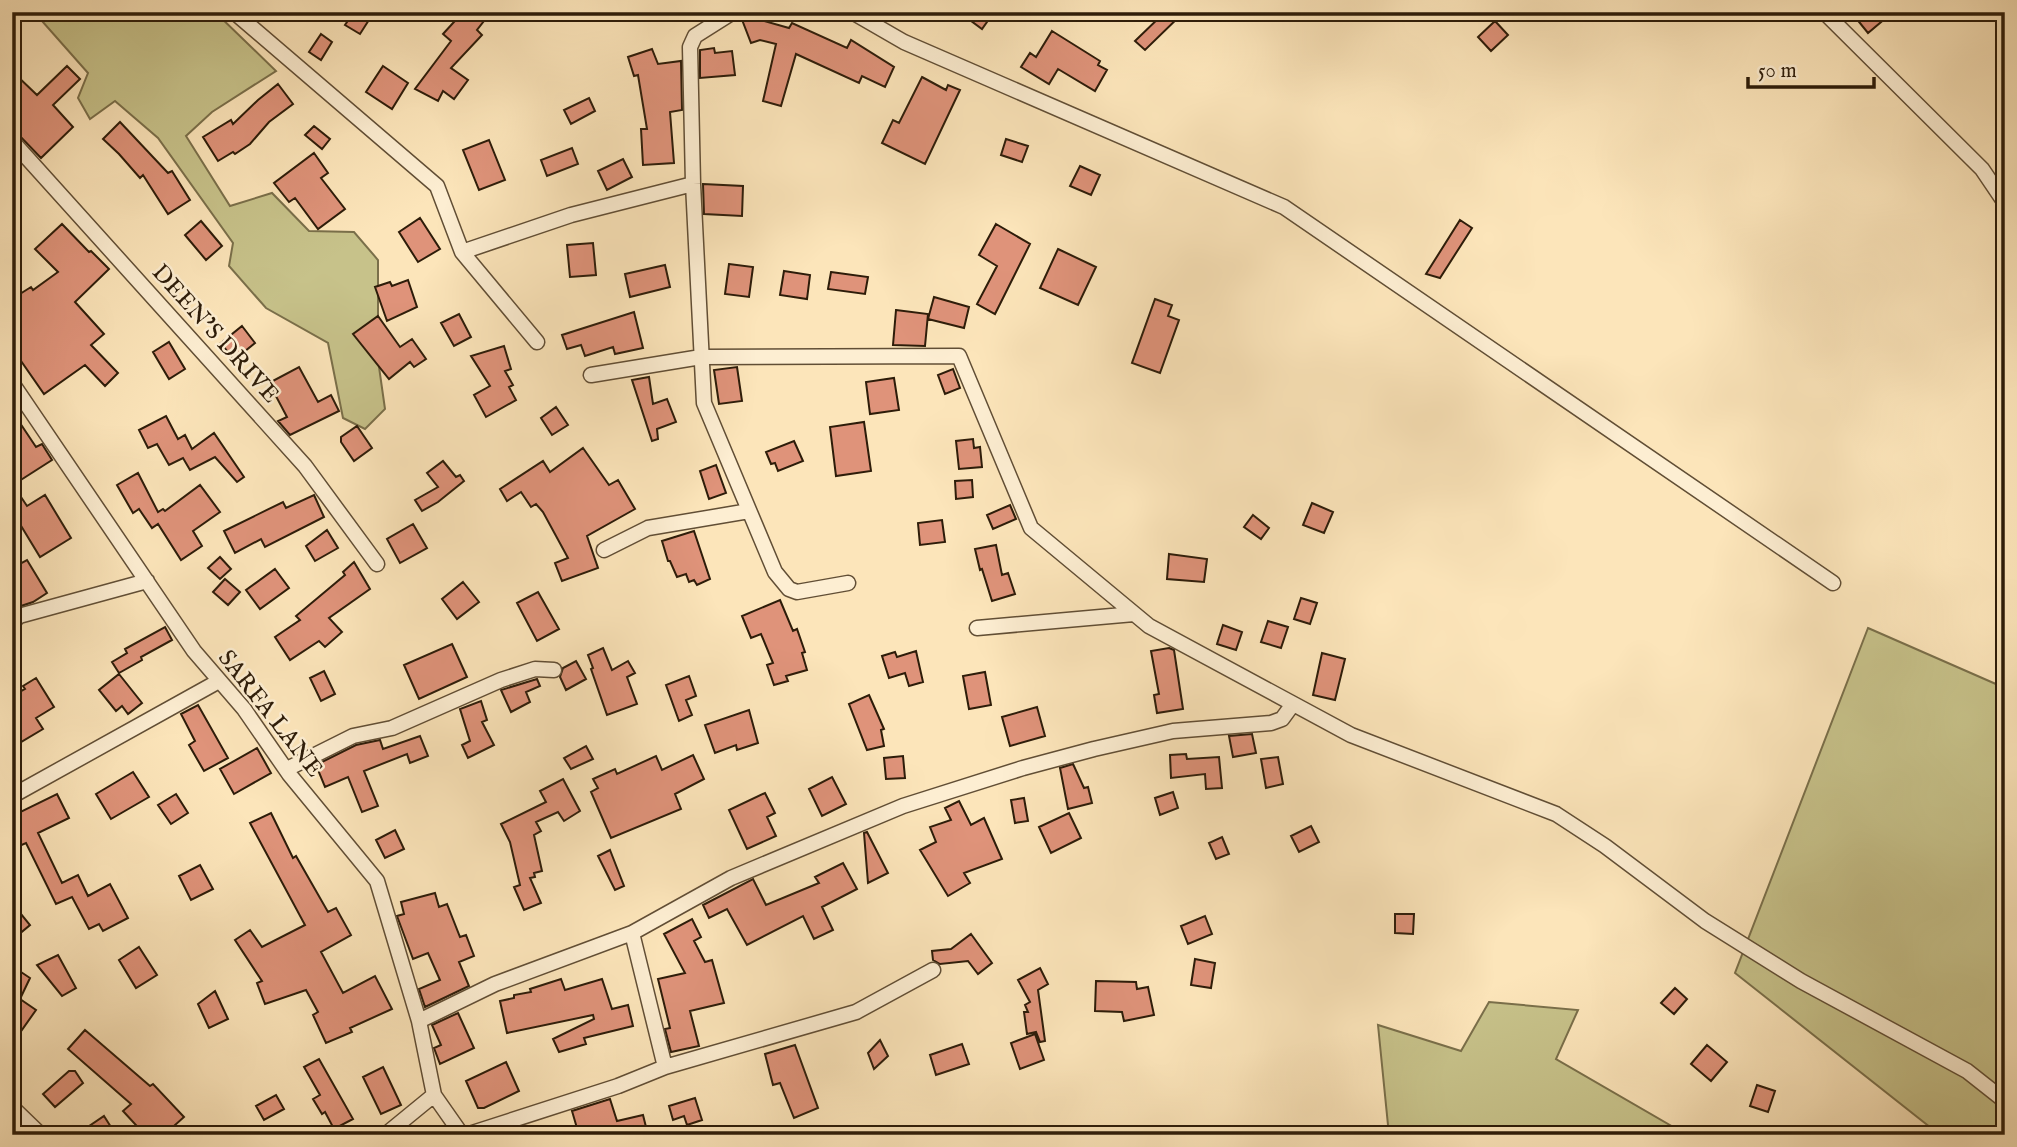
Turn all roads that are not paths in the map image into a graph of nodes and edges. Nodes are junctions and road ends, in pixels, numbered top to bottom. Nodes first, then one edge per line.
1 (234, 12) edge
2 (733, 12) edge
3 (852, 12) edge
4 (1824, 12) edge
5 (12, 141) edge
6 (693, 184) junction
7 (2005, 203) edge
8 (462, 252) junction
9 (537, 342) dead end
10 (701, 357) junction
11 (591, 375) dead end
12 (12, 383) edge
13 (749, 511) junction
14 (604, 550) dead end
15 (377, 564) dead end
16 (147, 581) junction
17 (848, 583) dead end
18 (1833, 583) dead end
19 (1134, 614) junction
20 (12, 623) edge
21 (978, 628) dead end
22 (554, 670) dead end
23 (219, 681) junction
24 (1293, 704) junction
25 (286, 769) junction
26 (12, 796) edge
27 (632, 933) junction
28 (933, 970) dead end
29 (419, 1021) junction
30 (665, 1067) junction
31 (434, 1095) junction
32 (2005, 1101) edge
33 (12, 1107) edge
34 (41, 1135) edge
35 (391, 1135) edge
36 (464, 1135) edge

1 - 8 street
2 - 6 street
3 - 18 street
4 - 7 street
5 - 15 street, DEEN'S DRIVE
6 - 8 street
6 - 10 street
8 - 9 street
10 - 11 street
10 - 13 street
10 - 19 street
12 - 16 street, SARFA LANE
13 - 14 street
13 - 17 street
16 - 20 street
16 - 23 street, SARFA LANE
19 - 21 street
19 - 24 street
22 - 25 street
23 - 25 street, SARFA LANE
23 - 26 street
24 - 27 street
24 - 32 street
25 - 29 street, SARFA LANE
27 - 29 street
27 - 30 street
28 - 30 street
29 - 31 street, SARFA LANE
30 - 36 street
31 - 35 street
31 - 36 street
33 - 34 street

